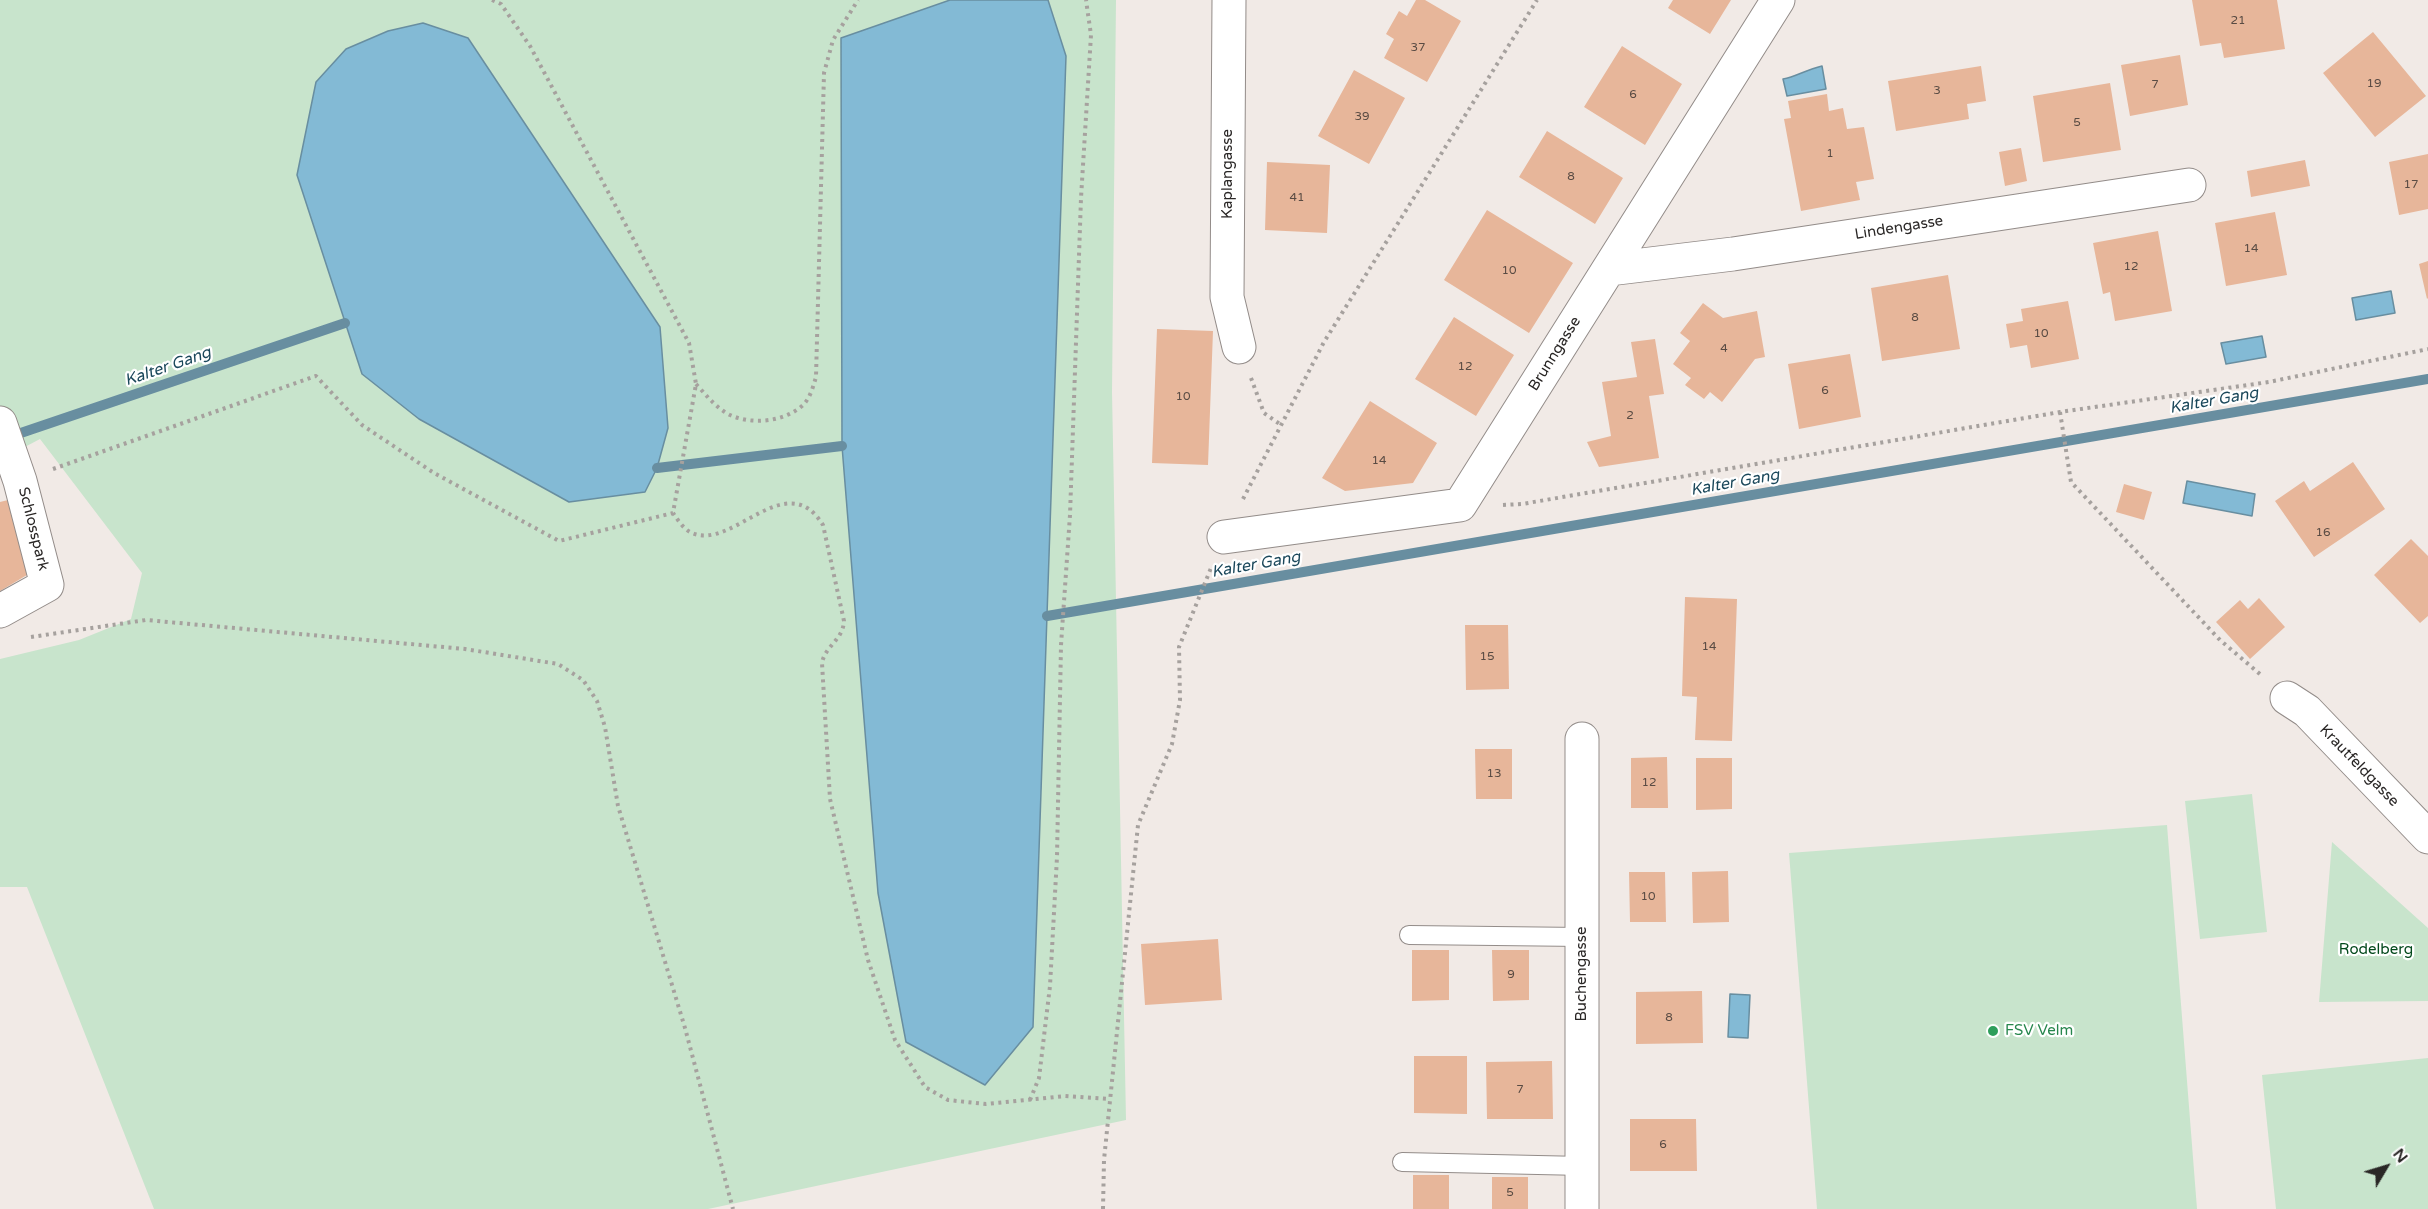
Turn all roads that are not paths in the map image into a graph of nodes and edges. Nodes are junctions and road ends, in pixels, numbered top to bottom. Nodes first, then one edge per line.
1 (1229, 0) edge
2 (1778, 0) edge
3 (2189, 185) dead end
4 (1608, 269) junction
5 (1239, 347) dead end
6 (0, 423) edge
7 (1224, 537) road end
8 (0, 611) edge
9 (2287, 698) road end
10 (1582, 739) dead end
11 (2428, 837) edge
12 (1409, 935) dead end
13 (1582, 937) junction
14 (1402, 1162) dead end
15 (1582, 1166) junction
16 (1582, 1209) edge

1 - 5 street, Kaplangasse
2 - 4 street, Brunngasse
3 - 4 street, Lindengasse
4 - 7 street, Brunngasse
6 - 8 street, Schlosspark
9 - 11 street, Krautfeldgasse
10 - 13 street, Buchengasse
12 - 13 lane
13 - 15 street, Buchengasse
14 - 15 lane
15 - 16 street, Buchengasse

